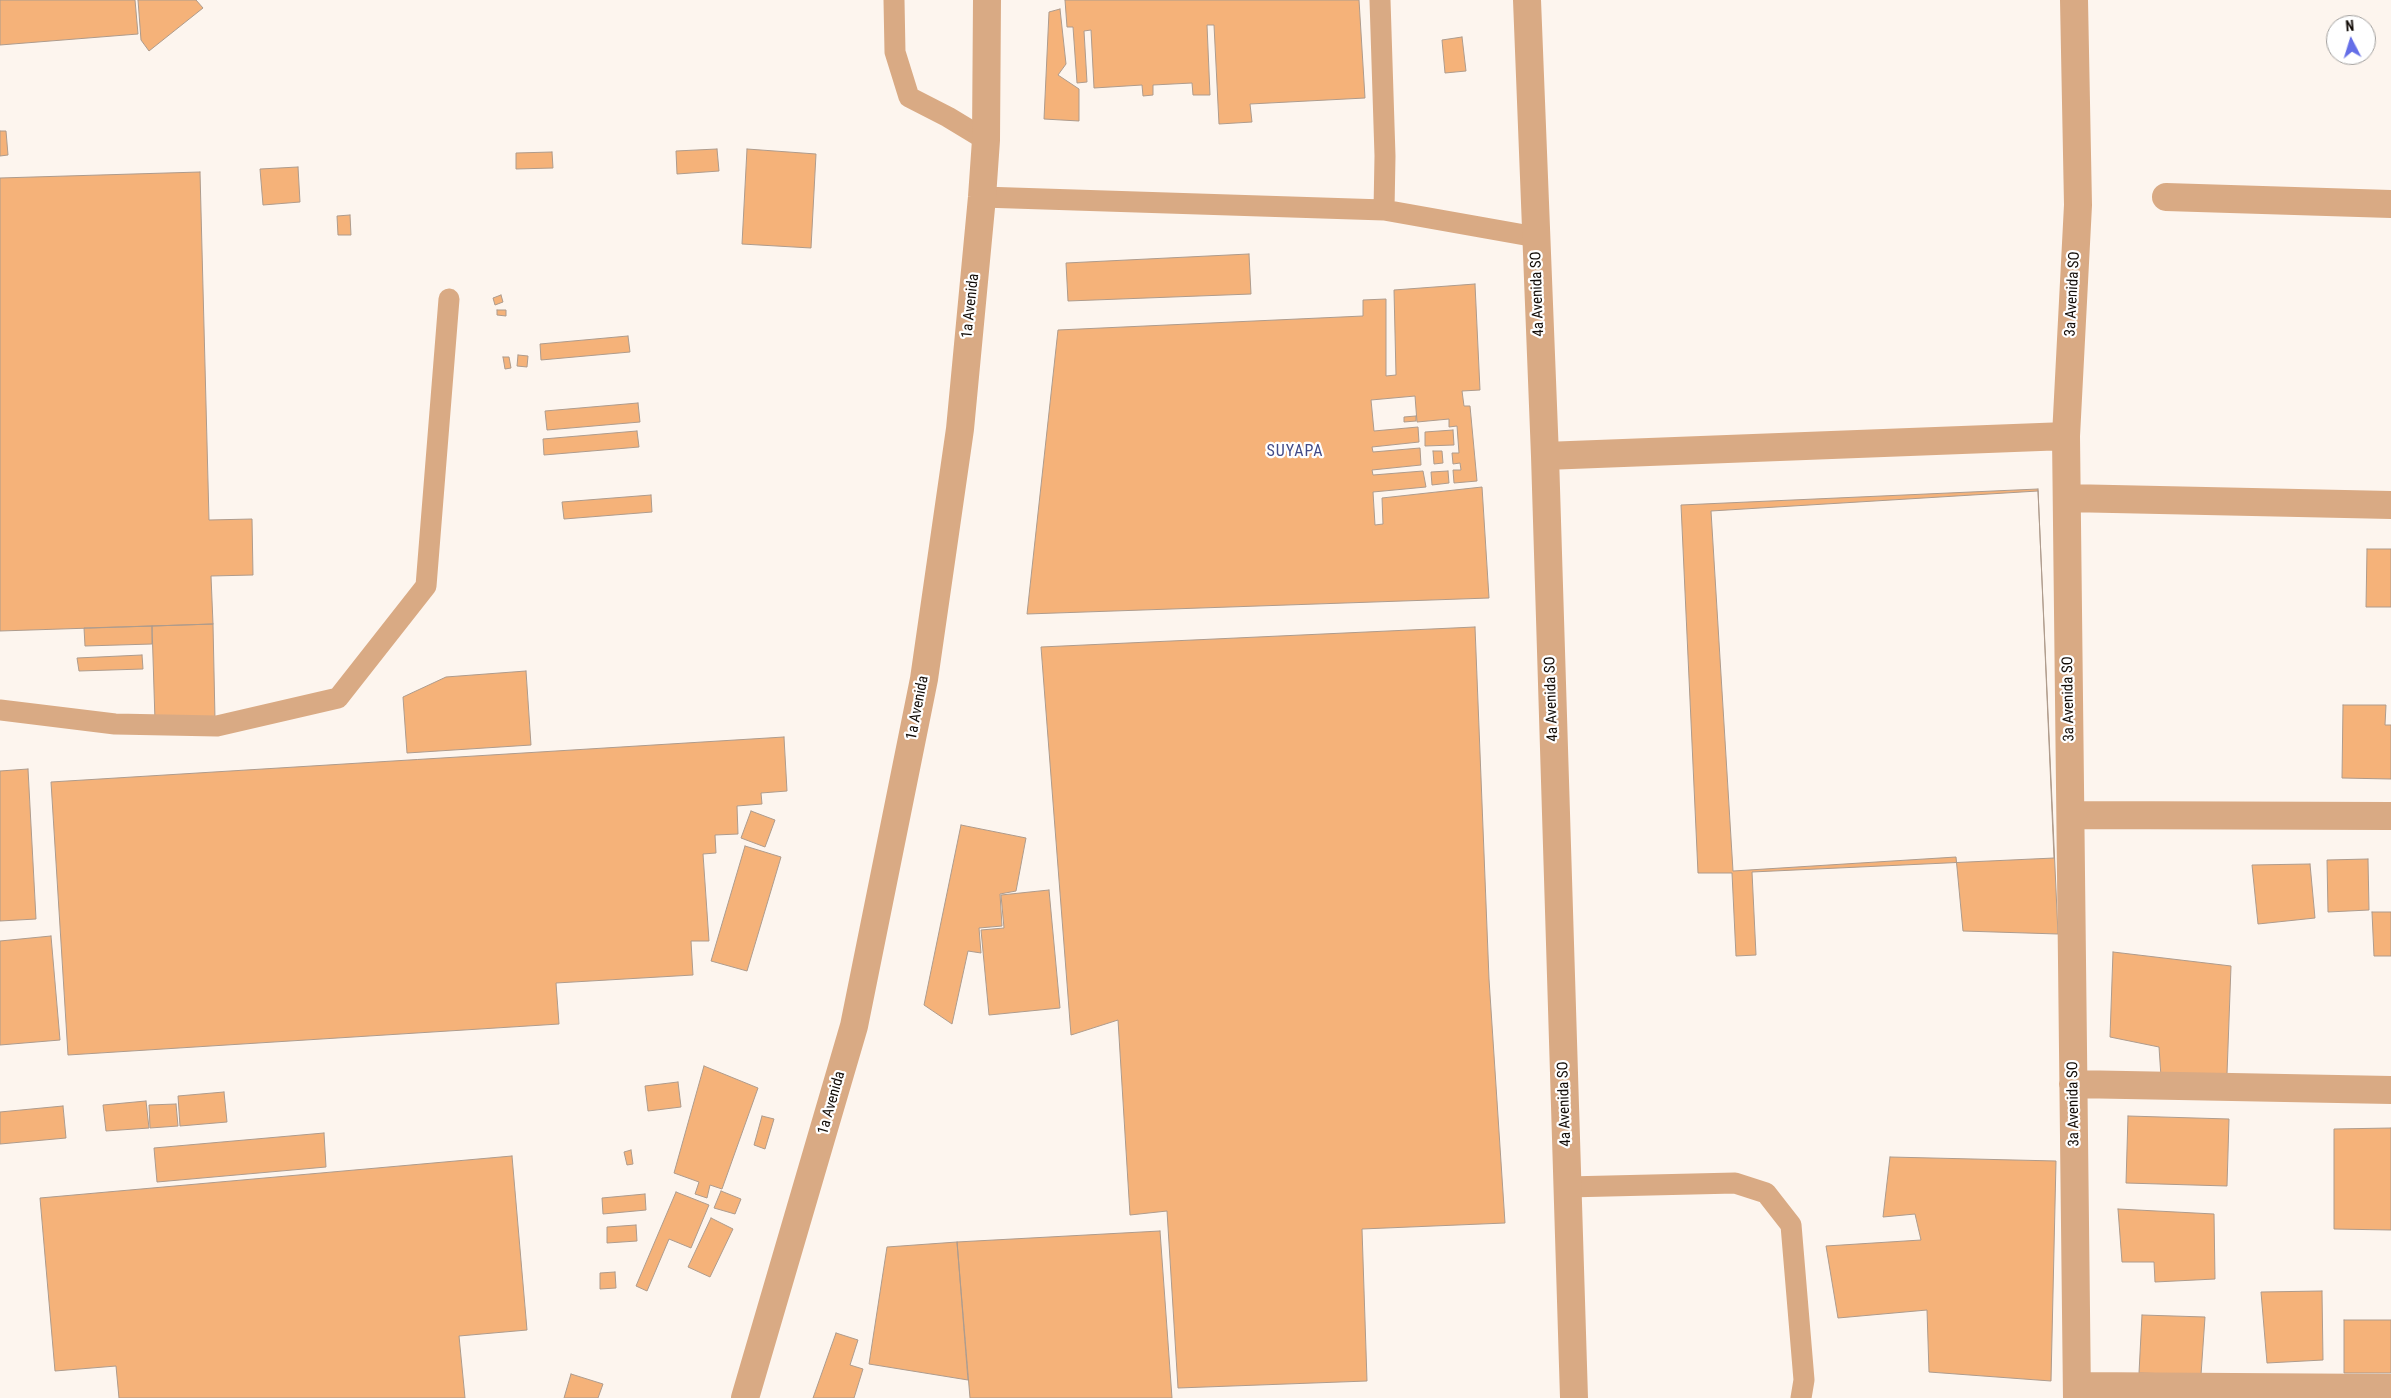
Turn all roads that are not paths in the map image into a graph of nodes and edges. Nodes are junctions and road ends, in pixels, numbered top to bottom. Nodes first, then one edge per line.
1 (894, 0) edge
2 (987, 0) edge
3 (1380, 0) edge
4 (1527, 0) edge
5 (2074, 0) edge
6 (986, 140) junction
7 (982, 197) junction
8 (2166, 197) dead end
9 (2391, 204) edge
10 (1384, 210) junction
11 (1536, 237) junction
12 (449, 299) dead end
13 (2066, 436) junction
14 (1545, 456) junction
15 (2067, 498) junction
16 (2391, 505) edge
17 (0, 710) edge
18 (2071, 815) junction
19 (2391, 816) edge
20 (2073, 1084) junction
21 (2391, 1090) edge
22 (1567, 1187) junction
23 (2391, 1388) edge
24 (2077, 1392) edge
25 (746, 1398) edge
26 (1574, 1398) edge
27 (1801, 1398) edge

1 - 6 lane
2 - 6 street, 1a Avenida
3 - 10 lane
4 - 11 street, 4a Avenida SO
5 - 13 street, 3a Avenida SO
6 - 7 street, 1a Avenida
7 - 10 lane
7 - 25 street, 1a Avenida
8 - 9 street
10 - 11 lane
11 - 14 street, 4a Avenida SO
12 - 17 lane
13 - 14 street
13 - 15 street, 3a Avenida SO
14 - 22 street, 4a Avenida SO
15 - 16 street
15 - 18 street, 3a Avenida SO
18 - 19 street
18 - 20 street, 3a Avenida SO
20 - 21 street
20 - 24 street, 3a Avenida SO
22 - 26 street, 4a Avenida SO
22 - 27 lane
23 - 24 street

